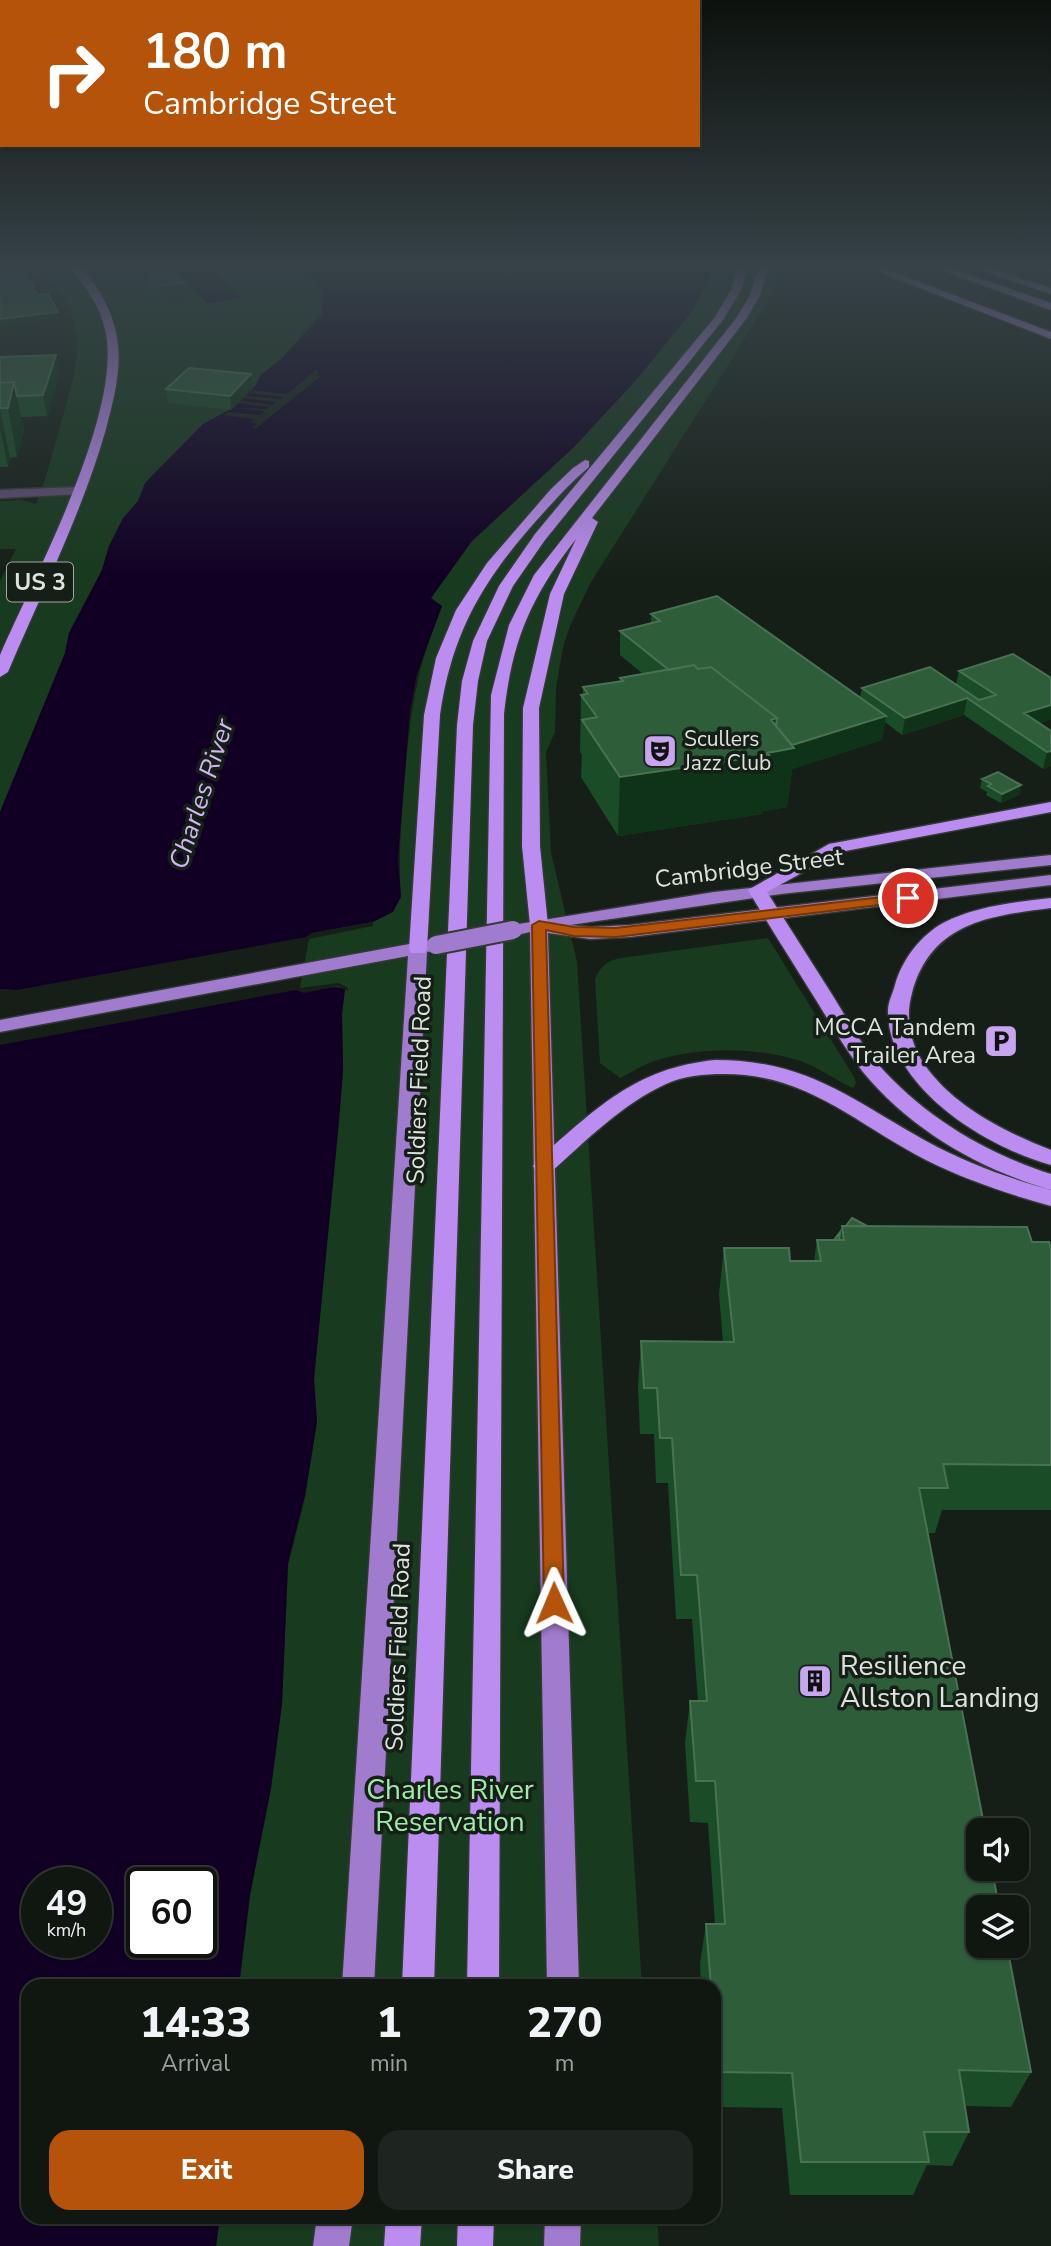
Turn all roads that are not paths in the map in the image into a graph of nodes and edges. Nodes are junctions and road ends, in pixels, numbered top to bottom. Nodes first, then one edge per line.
1 (111, 370) edge
2 (676, 370) edge
3 (701, 370) edge
4 (625, 433) junction
5 (79, 491) junction
6 (0, 494) edge
7 (600, 497) junction
8 (0, 672) edge
9 (1051, 807) edge
10 (1051, 860) edge
11 (1051, 880) edge
12 (757, 890) junction
13 (1051, 903) edge
14 (773, 916) junction
15 (539, 925) junction
16 (427, 947) junction
17 (0, 1026) edge
18 (1051, 1158) edge
19 (544, 1166) junction
20 (1051, 1182) edge
21 (1051, 1198) edge
22 (358, 1979) edge
23 (418, 1979) edge
24 (483, 1979) edge
25 (563, 1979) edge
26 (334, 2224) edge
27 (403, 2224) edge
28 (476, 2224) edge
29 (563, 2224) edge
30 (331, 2246) edge
31 (401, 2246) edge
32 (475, 2246) edge
33 (562, 2246) edge

1 - 5 highway, US 3
2 - 4 highway, Soldiers Field Road
3 - 7 highway
4 - 16 highway
4 - 23 highway, Soldiers Field Road
5 - 6 street
5 - 8 highway, US 3
7 - 15 highway
7 - 24 highway
9 - 12 highway
10 - 12 main road, Cambridge Street
11 - 14 main road, Cambridge Street
12 - 14 highway
12 - 15 main road, Cambridge Street
13 - 18 highway
14 - 15 main road, Cambridge Street
14 - 20 highway
15 - 16 main road, Cambridge Street, bridge
15 - 19 main road
16 - 17 main road, Cambridge Street
16 - 22 main road
19 - 21 highway
19 - 25 main road
26 - 30 main road
27 - 31 highway
28 - 32 highway
29 - 33 main road

